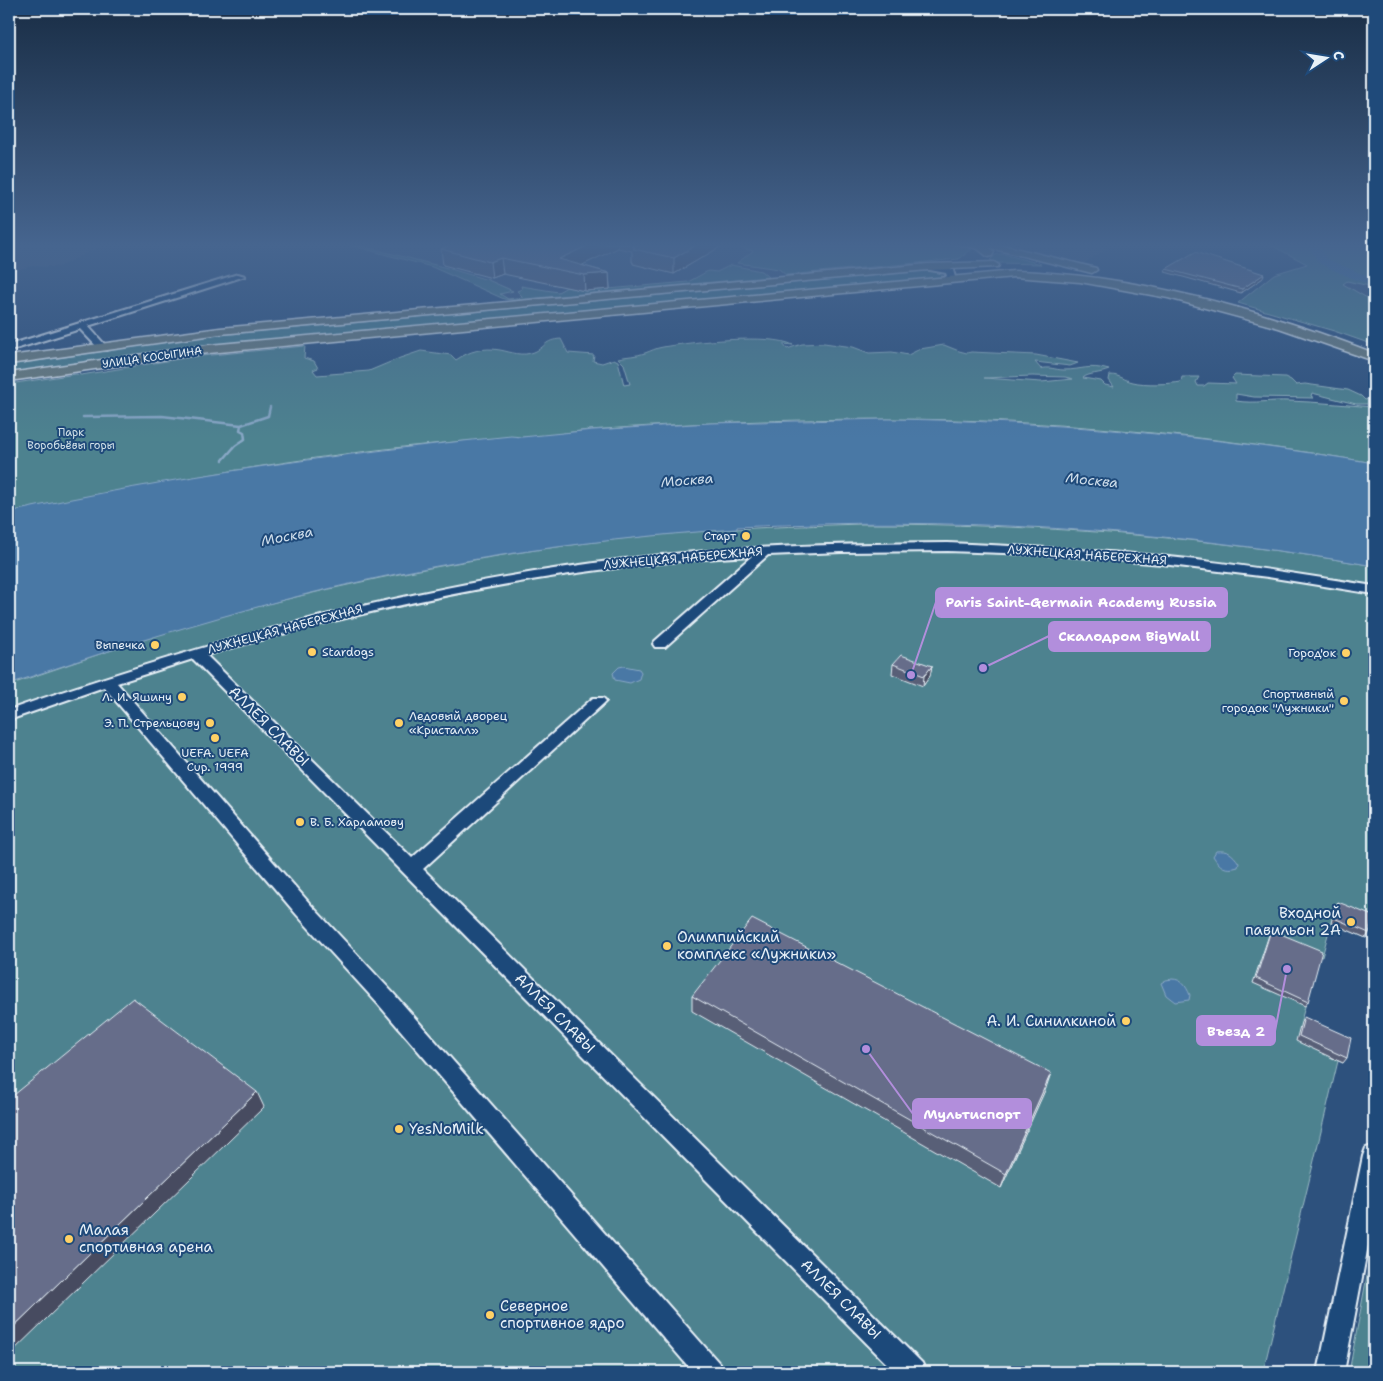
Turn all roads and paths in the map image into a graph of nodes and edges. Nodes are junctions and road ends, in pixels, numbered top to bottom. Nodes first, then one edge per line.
1 (136, 308) edge
2 (468, 308) edge
3 (641, 308) edge
4 (1227, 308) edge
5 (1235, 308) edge
6 (82, 325) junction
7 (9, 348) edge
8 (103, 348) junction
9 (1374, 351) edge
10 (1374, 357) edge
11 (9, 360) edge
12 (9, 377) edge
13 (765, 551) junction
14 (1374, 590) edge
15 (660, 644) dead end
16 (196, 653) junction
17 (107, 681) junction
18 (598, 701) dead end
19 (9, 715) edge
20 (412, 869) junction
21 (1374, 1156) edge
22 (710, 1372) edge
23 (913, 1372) edge
24 (1330, 1372) edge

1 - 6 street
2 - 8 main road, УЛИЦА КОСЫГИНА
3 - 12 main road, УЛИЦА КОСЫГИНА
4 - 10 main road
5 - 9 main road
6 - 7 street
6 - 8 street
8 - 11 main road, УЛИЦА КОСЫГИНА
13 - 14 street, ЛУЖНЕЦКАЯ НАБЕРЕЖНАЯ
13 - 15 street
13 - 16 street, ЛУЖНЕЦКАЯ НАБЕРЕЖНАЯ
16 - 17 street, ЛУЖНЕЦКАЯ НАБЕРЕЖНАЯ
16 - 20 street, АЛЛЕЯ СЛАВЫ
17 - 19 street, ЛУЖНЕЦКАЯ НАБЕРЕЖНАЯ
17 - 22 street
18 - 20 street
20 - 23 street, АЛЛЕЯ СЛАВЫ
21 - 24 street

